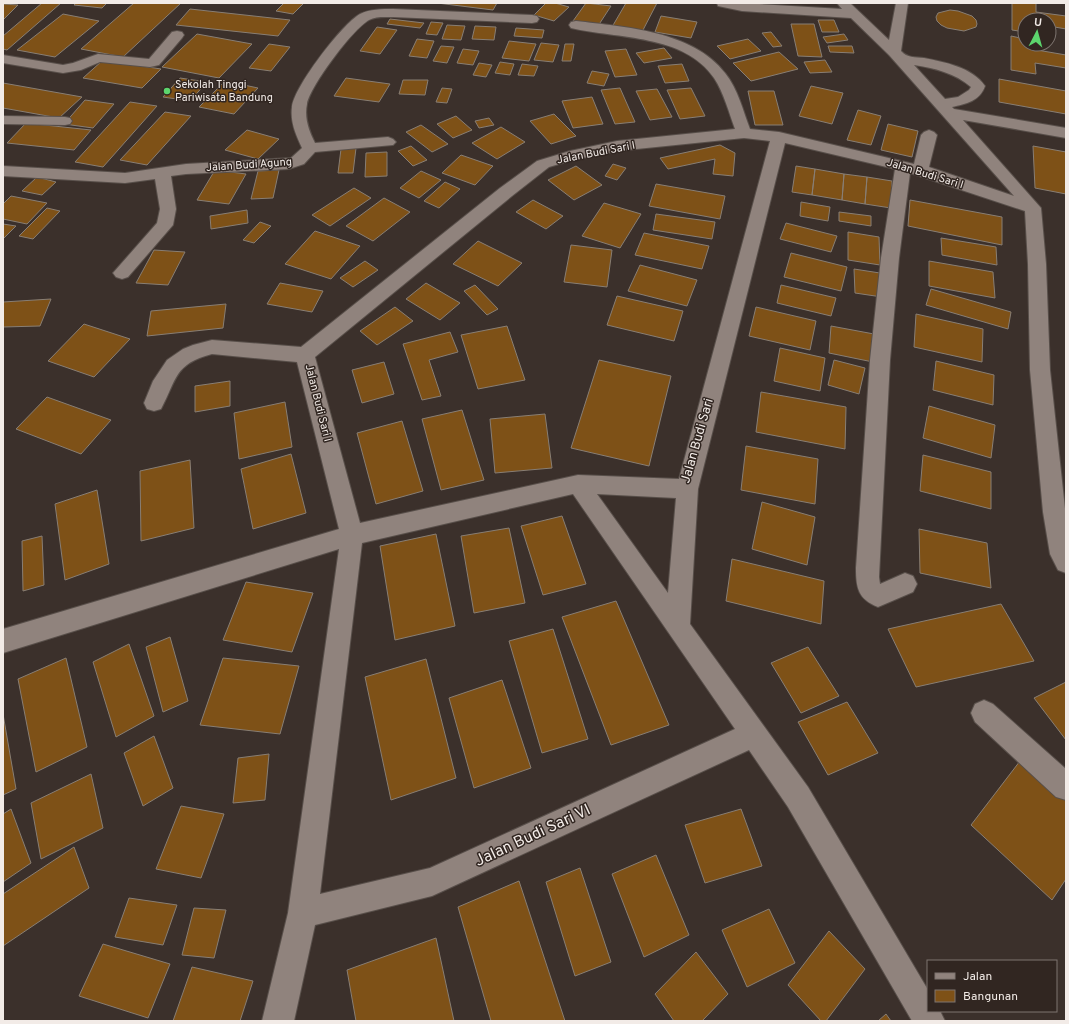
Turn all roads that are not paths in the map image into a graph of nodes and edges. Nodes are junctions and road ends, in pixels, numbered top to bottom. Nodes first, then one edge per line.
1 (723, 3) edge
2 (843, 3) edge
3 (902, 3) edge
4 (854, 14) junction
5 (532, 19) dead end
6 (576, 25) dead end
7 (177, 35) dead end
8 (898, 56) junction
9 (3, 59) edge
10 (946, 108) junction
11 (3, 120) edge
12 (65, 121) dead end
13 (744, 133) junction
14 (1066, 133) edge
15 (929, 135) dead end
16 (779, 137) junction
17 (388, 142) dead end
18 (310, 148) junction
19 (912, 168) junction
20 (3, 171) edge
21 (162, 173) junction
22 (1033, 208) junction
23 (122, 273) dead end
24 (306, 355) junction
25 (154, 403) dead end
26 (578, 484) junction
27 (687, 489) junction
28 (352, 535) junction
29 (1066, 563) edge
30 (905, 584) dead end
31 (678, 626) junction
32 (3, 641) edge
33 (984, 713) dead end
34 (754, 734) junction
35 (1066, 787) edge
36 (303, 913) junction
37 (278, 1021) edge
38 (929, 1021) edge

1 - 4 street
2 - 4 street
3 - 8 street
4 - 8 street
5 - 18 street
6 - 13 street
7 - 9 street
8 - 10 street
8 - 10 street
10 - 14 street
10 - 22 street
11 - 12 street
13 - 16 street, Jalan Budi Sari I
13 - 24 street, Jalan Budi Sari I
15 - 19 street
16 - 19 street, Jalan Budi Sari I
16 - 27 street, Jalan Budi Sari
17 - 18 street
18 - 21 street, Jalan Budi Agung
19 - 22 street, Jalan Budi Sari I
19 - 30 street
20 - 21 street, Jalan Budi Agung
21 - 23 street
22 - 29 street
24 - 25 street
24 - 28 street, Jalan Budi Sari I
26 - 27 street, Jalan Budi Sari
26 - 28 street, Jalan Budi Sari
26 - 31 street
27 - 31 street
28 - 32 street, Jalan Budi Sari
28 - 36 street
31 - 34 street
33 - 35 street
34 - 36 street, Jalan Budi Sari VI
34 - 38 street
36 - 37 street

